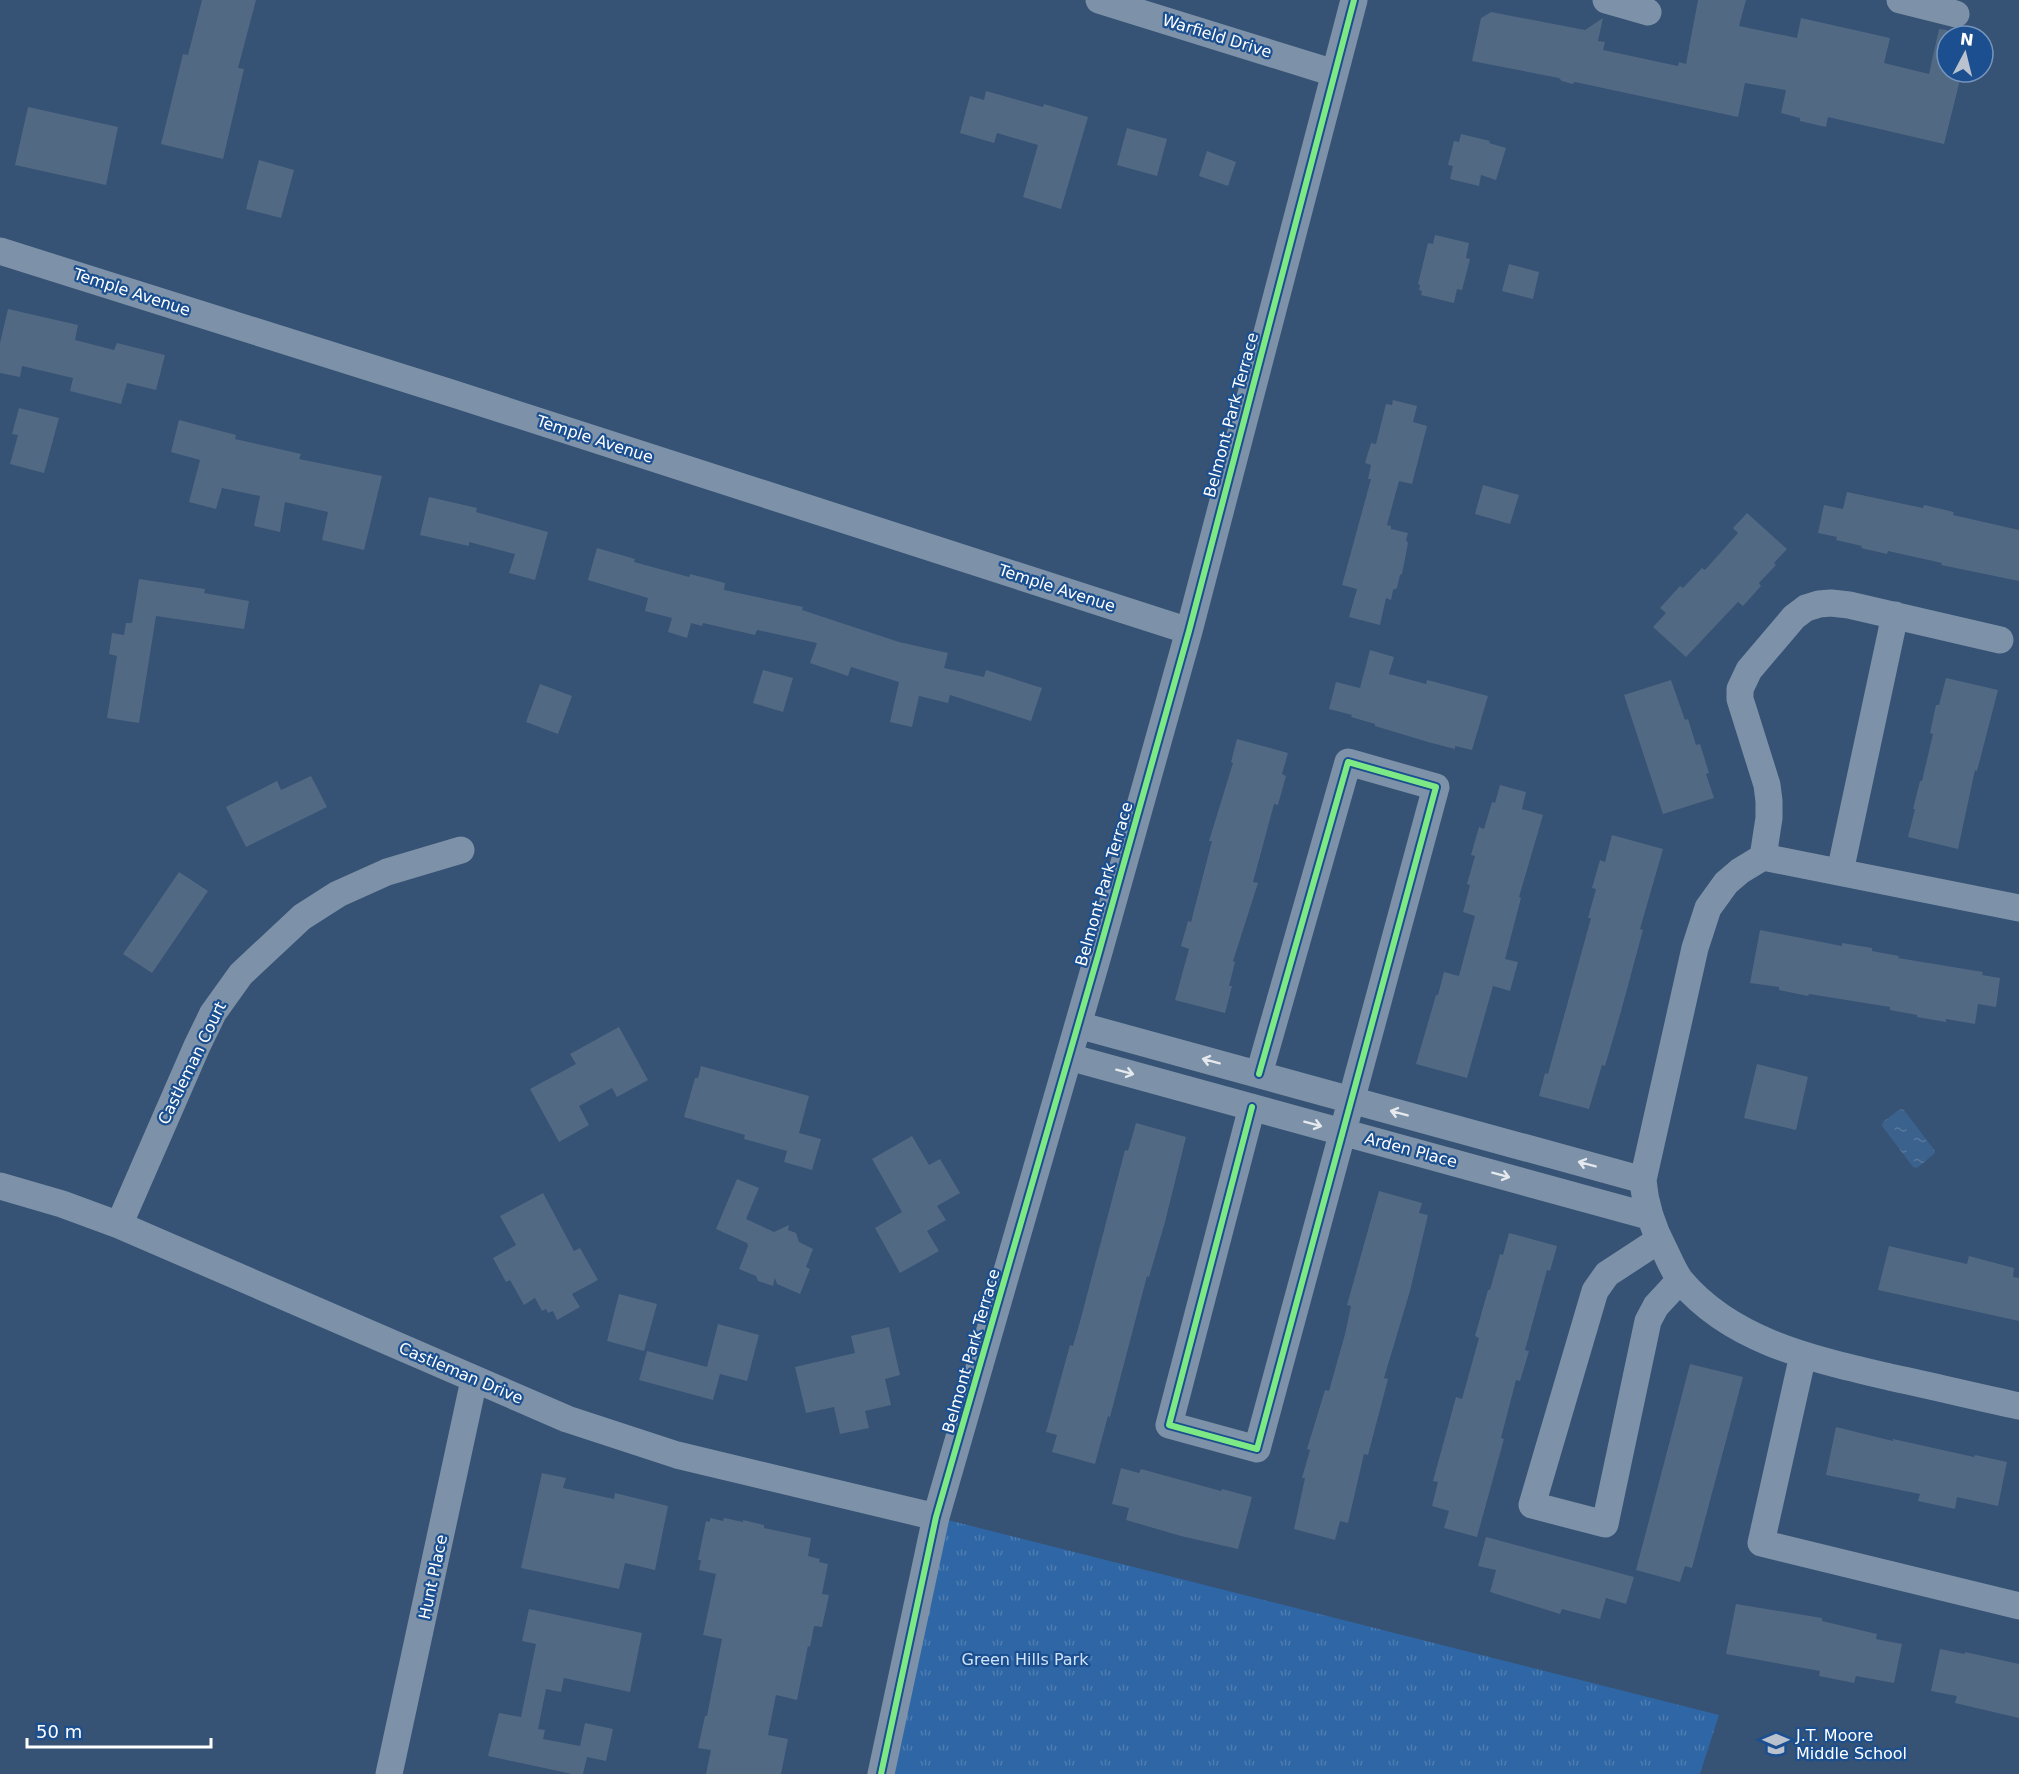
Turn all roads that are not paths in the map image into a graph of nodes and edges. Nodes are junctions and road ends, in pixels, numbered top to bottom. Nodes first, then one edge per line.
1 (1099, 0) edge
2 (1353, 0) edge
3 (1606, 0) edge
4 (1912, 2) edge
5 (1648, 12) dead end
6 (1956, 14) dead end
7 (1334, 73) junction
8 (0, 251) edge
9 (1895, 615) junction
10 (1189, 630) junction
11 (2000, 640) dead end
12 (461, 850) dead end
13 (1763, 857) junction
14 (1840, 872) junction
15 (2019, 908) edge
16 (1078, 1025) junction
17 (1069, 1057) junction
18 (1259, 1074) junction
19 (1351, 1100) junction
20 (1252, 1107) junction
21 (1341, 1131) junction
22 (1643, 1180) junction
23 (0, 1186) edge
24 (1648, 1215) junction
25 (119, 1225) junction
26 (1659, 1240) junction
27 (1680, 1280) junction
28 (1803, 1355) junction
29 (474, 1380) junction
30 (2019, 1406) edge
31 (936, 1517) junction
32 (2019, 1606) edge
33 (389, 1774) edge
34 (881, 1774) edge

1 - 7 street, Warfield Drive
2 - 7 street, Belmont Park Terrace
3 - 5 street
4 - 6 street
7 - 10 street, Belmont Park Terrace
8 - 10 street, Temple Avenue
9 - 11 street
9 - 13 street
9 - 14 street
10 - 16 street, Belmont Park Terrace
12 - 25 street, Castleman Court
13 - 14 street
13 - 22 street
14 - 15 street
16 - 17 street, Belmont Park Terrace
18 -> 16 street, Arden Place
17 -> 20 street, Arden Place
17 - 31 street, Belmont Park Terrace
18 - 19 street, Arden Place
18 - 19 street
19 - 21 street
22 -> 19 street, Arden Place
20 -> 21 street, Arden Place
20 - 21 street
21 -> 24 street, Arden Place
22 - 24 street
23 - 25 street, Castleman Drive
24 - 26 street
25 - 29 street, Castleman Drive
26 - 27 street
26 - 27 street
27 - 28 street
28 - 30 street
28 - 32 street
29 - 31 street, Castleman Drive
29 - 33 street, Hunt Place
31 - 34 street, Belmont Park Terrace

